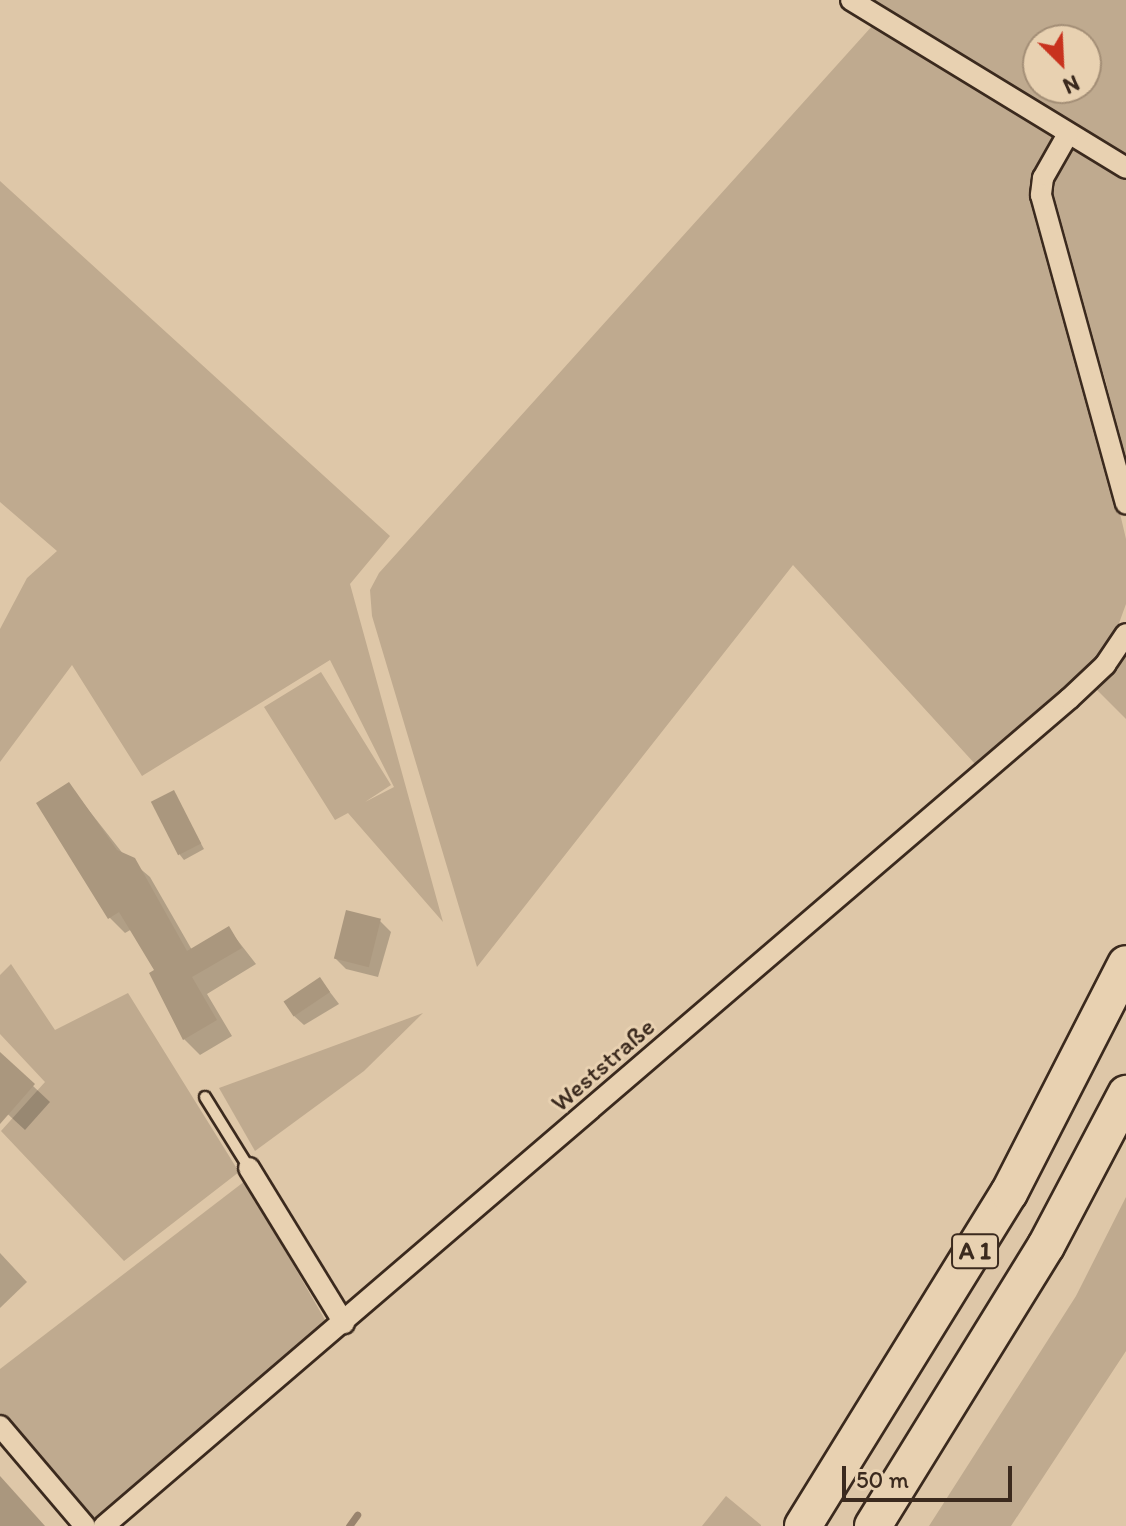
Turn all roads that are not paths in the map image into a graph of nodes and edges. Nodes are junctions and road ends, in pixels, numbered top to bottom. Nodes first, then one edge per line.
1 (851, 0) edge
2 (1068, 134) junction
3 (1126, 168) edge
4 (1126, 503) edge
5 (1126, 634) edge
6 (1126, 964) edge
7 (1126, 1094) edge
8 (205, 1097) dead end
9 (249, 1168) joint
10 (344, 1323) junction
11 (0, 1426) edge
12 (85, 1526) edge
13 (104, 1526) edge
14 (803, 1526) edge
15 (873, 1526) edge

1 - 2 street
2 - 3 street
2 - 4 street
5 - 10 street, Weststraße
6 - 14 highway, A 1
7 - 15 highway, A 1
8 - 9 lane
9 - 10 street
10 - 13 street, Weststraße
11 - 12 street

